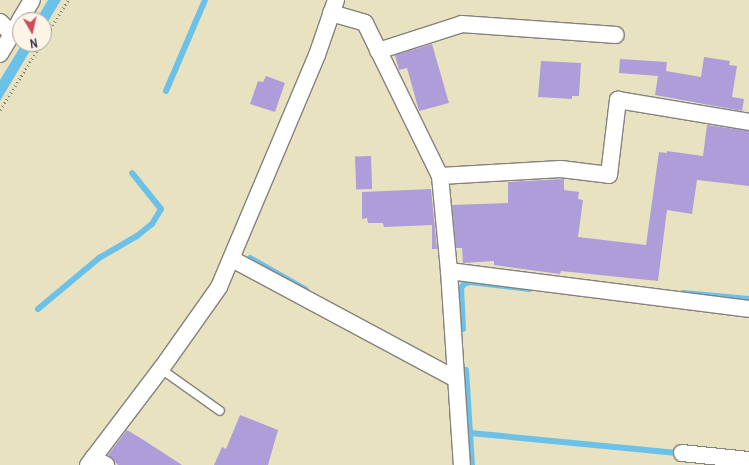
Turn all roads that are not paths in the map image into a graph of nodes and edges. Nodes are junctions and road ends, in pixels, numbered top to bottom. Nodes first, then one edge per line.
1 (32, 0) edge
2 (333, 7) edge
3 (25, 12) edge
4 (0, 22) edge
5 (12, 24) edge
6 (12, 34) edge
7 (616, 35) dead end
8 (378, 51) junction
9 (0, 54) edge
10 (749, 122) edge
11 (440, 176) junction
12 (232, 259) junction
13 (449, 271) junction
14 (749, 309) edge
15 (161, 369) junction
16 (456, 379) junction
17 (220, 411) dead end
18 (682, 453) dead end
19 (749, 460) edge
20 (96, 463) edge
21 (462, 465) edge

1 - 3 street
2 - 8 street
2 - 12 street
4 - 5 street
6 - 9 street
7 - 8 street
8 - 11 street
10 - 11 street
11 - 13 street
12 - 15 street
12 - 16 street
13 - 14 street
13 - 16 street
15 - 17 lane
15 - 20 street
16 - 21 street
18 - 19 street

